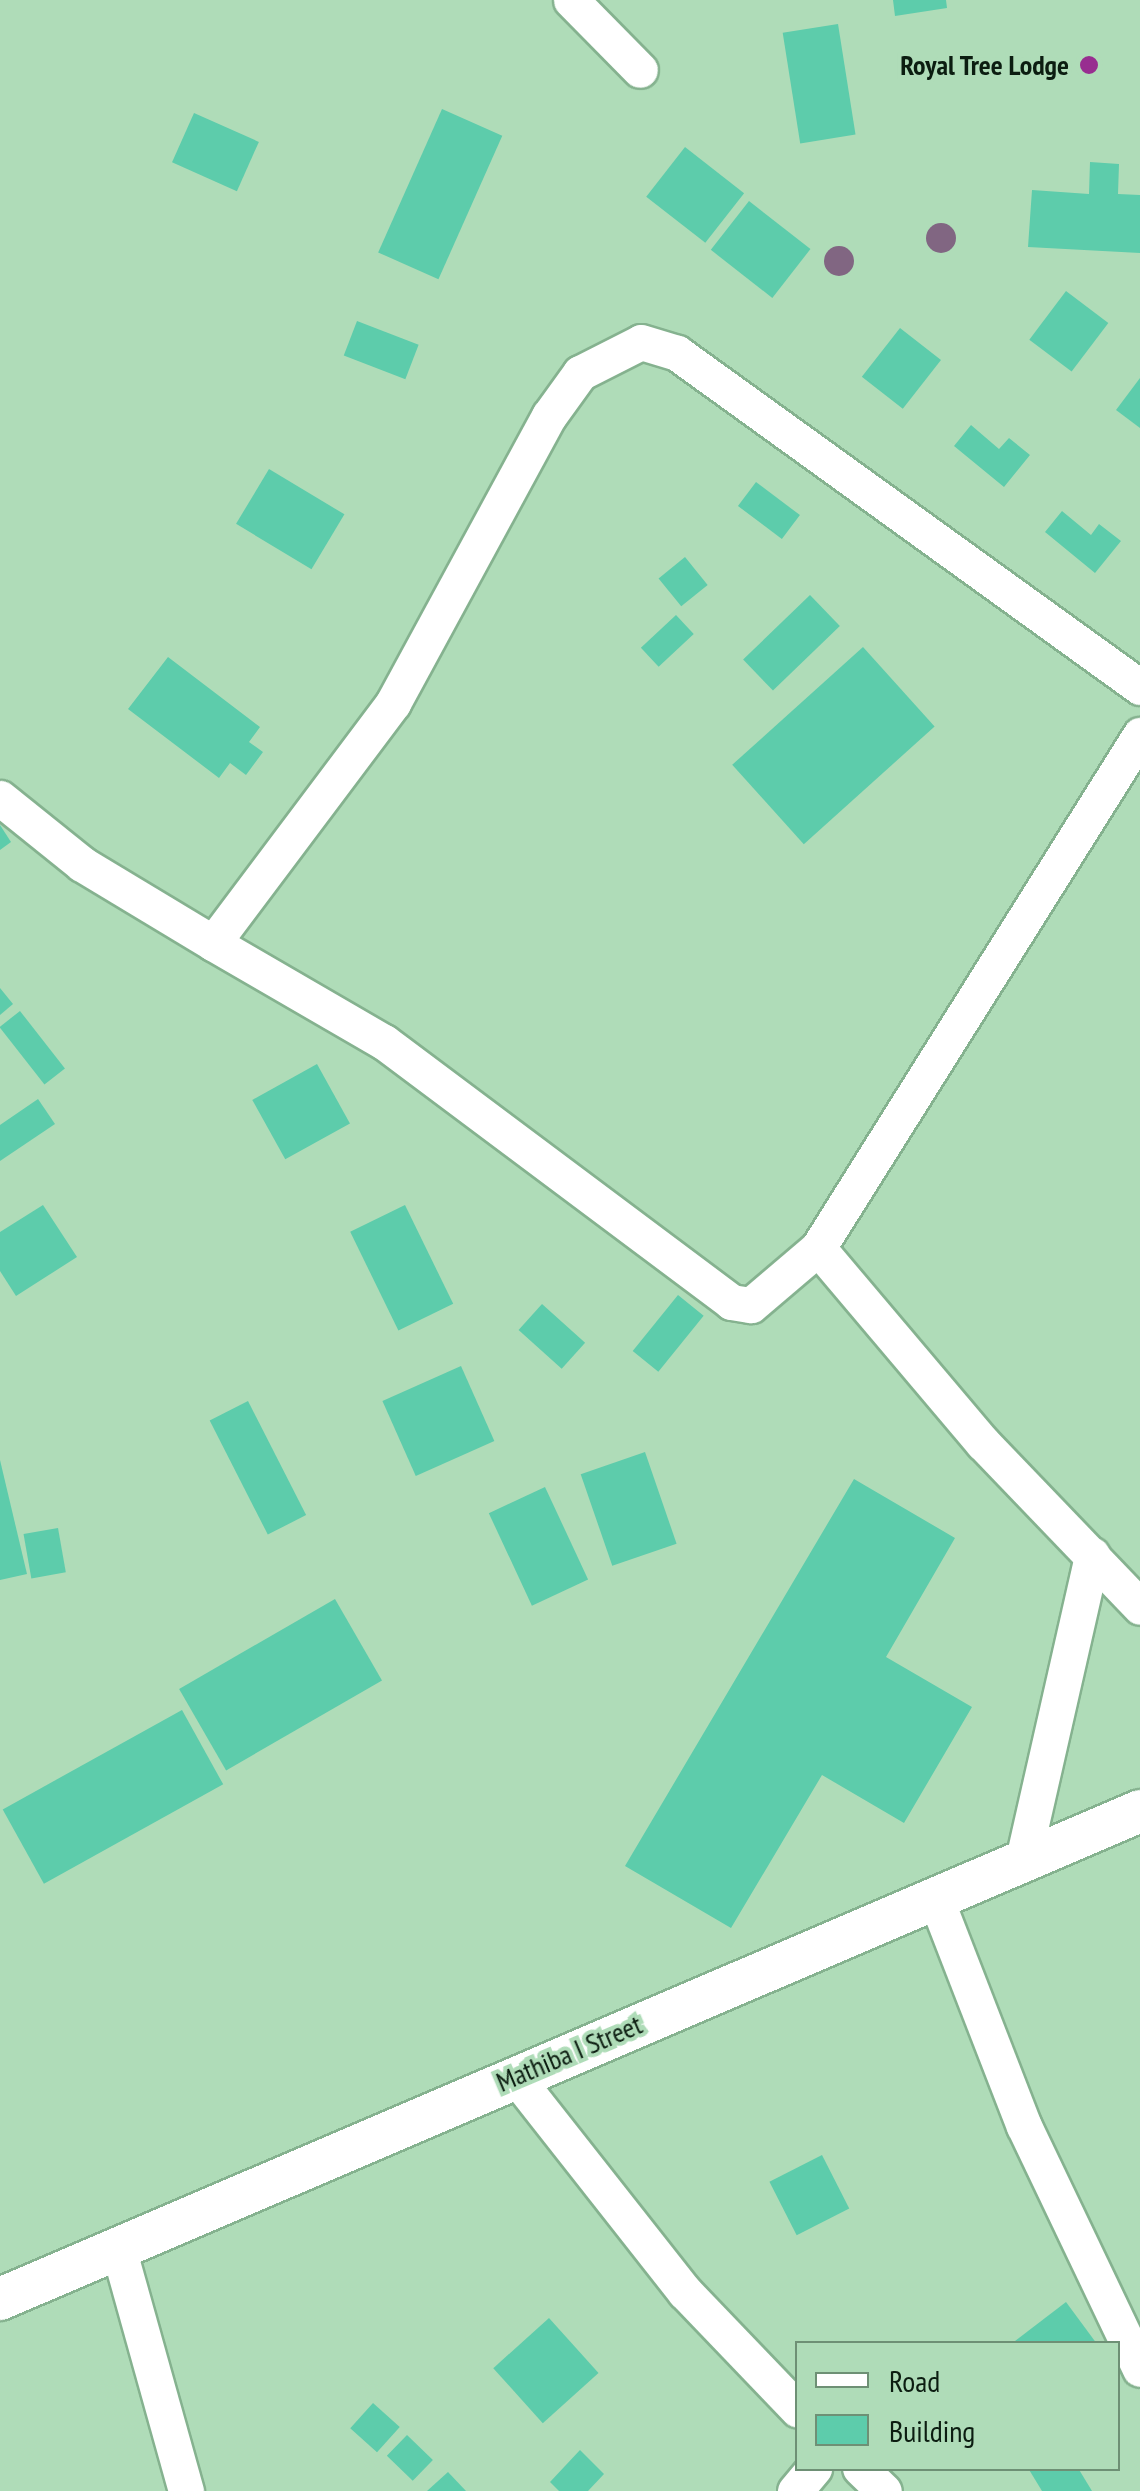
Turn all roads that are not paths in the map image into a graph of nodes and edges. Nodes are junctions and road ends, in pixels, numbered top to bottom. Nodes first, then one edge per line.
1 (571, 0) edge
2 (640, 70) dead end
3 (1140, 688) edge
4 (1140, 735) edge
5 (0, 798) edge
6 (213, 943) junction
7 (818, 1248) junction
8 (1092, 1556) junction
9 (1140, 1606) edge
10 (1140, 1811) edge
11 (1022, 1864) junction
12 (936, 1902) junction
13 (514, 2075) junction
14 (119, 2251) junction
15 (0, 2299) edge
16 (1140, 2369) edge
17 (795, 2407) edge
18 (812, 2471) edge
19 (863, 2471) edge
20 (186, 2491) edge
21 (795, 2491) edge
22 (884, 2491) edge

1 - 2 street
3 - 6 street
4 - 7 street
5 - 6 street
6 - 7 street
7 - 8 street
8 - 9 street
8 - 11 street
10 - 11 street, Mathiba I Street
11 - 12 street, Mathiba I Street
12 - 13 street, Mathiba I Street
12 - 16 street
13 - 14 street, Mathiba I Street
13 - 17 street
14 - 15 street, Mathiba I Street
14 - 20 street
18 - 21 street
19 - 22 street

